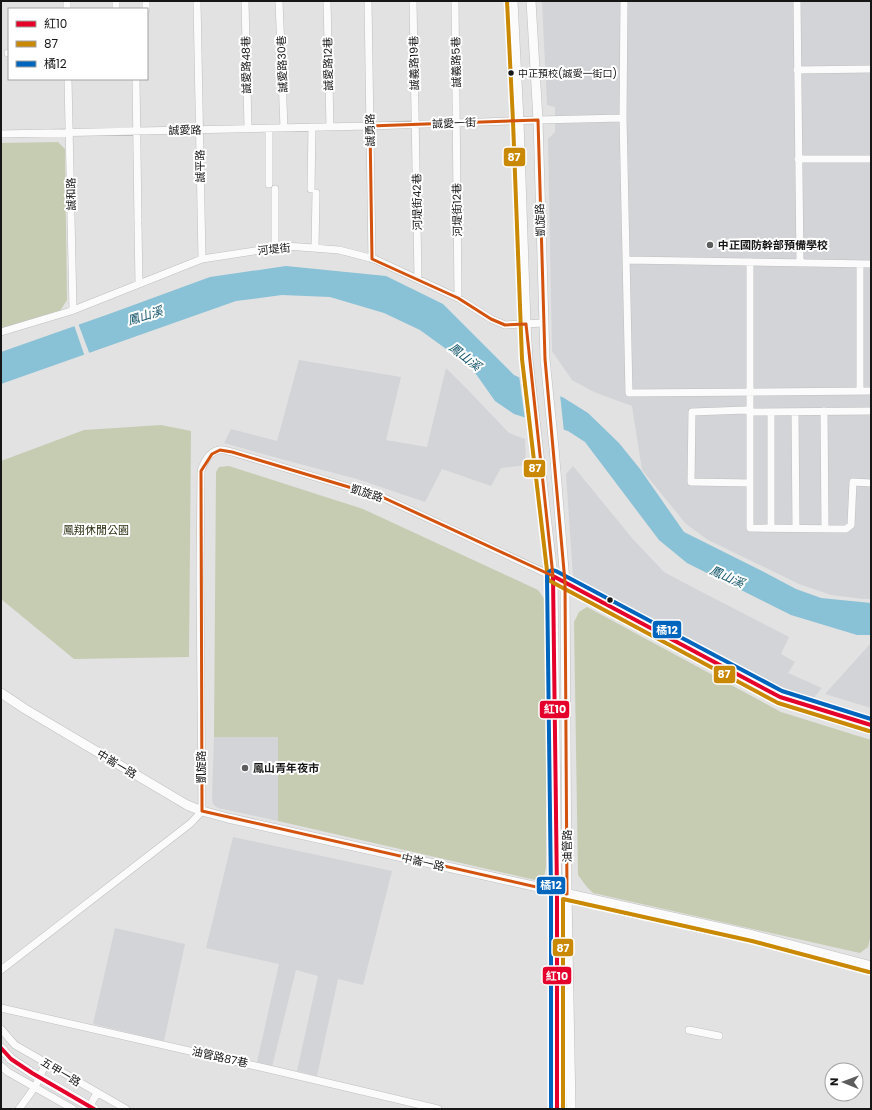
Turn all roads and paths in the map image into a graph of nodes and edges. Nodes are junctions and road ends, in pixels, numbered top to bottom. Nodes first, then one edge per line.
1 (197, 1) edge
2 (245, 1) edge
3 (279, 1) edge
4 (327, 1) edge
5 (368, 1) edge
6 (413, 1) edge
7 (455, 1) edge
8 (513, 1) edge
9 (532, 1) edge
10 (624, 1) edge
11 (797, 1) edge
12 (871, 69) edge
13 (797, 70) junction
14 (68, 80) edge
15 (136, 80) edge
16 (623, 118) junction
17 (538, 120) junction
18 (519, 121) junction
19 (456, 123) junction
20 (416, 124) junction
21 (370, 126) junction
22 (312, 127) junction
23 (330, 127) junction
24 (248, 128) junction
25 (269, 128) junction
26 (284, 128) junction
27 (200, 130) junction
28 (137, 131) junction
29 (69, 132) junction
30 (1, 134) edge
31 (871, 158) edge
32 (798, 159) junction
33 (275, 248) junction
34 (315, 248) junction
35 (202, 259) junction
36 (372, 259) junction
37 (626, 260) junction
38 (750, 262) junction
39 (800, 263) junction
40 (860, 264) junction
41 (871, 264) edge
42 (418, 279) junction
43 (139, 284) junction
44 (458, 298) junction
45 (74, 309) junction
46 (543, 323) junction
47 (526, 324) junction
48 (1, 332) edge
49 (860, 391) junction
50 (871, 391) edge
51 (749, 392) junction
52 (824, 411) junction
53 (871, 411) edge
54 (749, 412) junction
55 (771, 412) junction
56 (795, 412) junction
57 (871, 482) edge
58 (750, 483) junction
59 (771, 528) junction
60 (796, 528) junction
61 (826, 528) junction
62 (553, 576) junction
63 (565, 582) junction
64 (1, 694) edge
65 (871, 726) edge
66 (202, 811) junction
67 (557, 892) junction
68 (567, 894) junction
69 (871, 966) edge
70 (1, 970) edge
71 (1, 1008) edge
72 (1, 1029) edge
73 (689, 1030) dead end
74 (719, 1036) dead end
75 (1, 1048) edge
76 (46, 1063) junction
77 (1, 1066) edge
78 (39, 1077) junction
79 (35, 1087) junction
80 (97, 1093) junction
81 (91, 1108) edge
82 (20, 1109) edge
83 (73, 1109) edge
84 (126, 1109) edge
85 (438, 1109) edge
86 (557, 1109) edge
87 (571, 1109) edge

1 - 27 street, 誠平路
2 - 24 street, 誠愛路48巷
3 - 26 street, 誠愛路30巷
4 - 23 street, 誠愛路12巷
5 - 21 street, 誠勇路
6 - 20 street, 誠義路19巷
7 - 19 street, 誠義路5巷
8 - 18 street, 凱旋路
9 - 17 street, 凱旋路
10 - 16 street
11 - 13 street
12 - 13 street
13 - 32 street
14 - 29 street, 誠和路
15 - 28 street
16 - 17 street, 誠愛一街
16 - 37 street
17 - 18 street, 誠愛一街
17 - 46 street, 凱旋路
18 - 19 street, 誠愛一街
18 - 47 street, 凱旋路
19 - 20 street, 誠愛一街
19 - 44 street, 河堤街12巷
20 - 21 street, 誠愛一街
20 - 42 street, 河堤街42巷
21 - 23 street, 誠愛路
21 - 36 street, 誠勇路
22 - 23 street, 誠愛路
22 - 26 street, 誠愛路
22 - 34 street
24 - 25 street, 誠愛路
24 - 27 street, 誠愛路
25 - 26 street, 誠愛路
25 - 33 street
27 - 28 street, 誠愛路
27 - 35 street, 誠平路
28 - 29 street, 誠愛路
28 - 43 street
29 - 30 street, 誠愛路
29 - 45 street, 誠和路
31 - 32 street
32 - 39 street
33 - 34 street, 河堤街
33 - 35 street, 河堤街
34 - 36 street, 河堤街
35 - 43 street, 河堤街
36 - 42 street, 河堤街
37 - 38 street
37 - 51 street
38 - 39 street
38 - 51 street
39 - 40 street
40 - 41 street
40 - 49 street
42 - 44 street, 河堤街
43 - 45 street, 河堤街
44 - 47 street, 河堤街
45 - 48 street, 河堤街
46 - 47 street, 河堤街
46 - 63 street, 凱旋路
47 - 62 street, 凱旋路
49 - 50 street
49 - 51 street
51 - 54 street
52 - 53 street
52 - 56 street
52 - 61 street
54 - 55 street
54 - 58 street
54 - 58 street
55 - 56 street
55 - 59 street
56 - 60 street
57 - 61 street
58 - 59 street
59 - 60 street
60 - 61 street
62 - 63 street
62 - 66 street, 凱旋路
62 - 67 street, 油管路
63 - 65 street
63 - 68 street, 油管路
64 - 66 street, 中崙一路
66 - 67 street, 中崙一路
66 - 70 street
67 - 68 street, 中崙一路
67 - 86 street, 油管路
68 - 69 street, 中崙一路
68 - 87 street, 油管路
71 - 85 street, 油管路87巷
72 - 76 street, 五甲一路
73 - 74 street
75 - 78 street, 五甲一路
76 - 78 street
76 - 80 street, 五甲一路
77 - 79 street
78 - 79 street
78 - 81 street, 五甲一路
79 - 82 street
79 - 83 street
80 - 81 street
80 - 84 street, 五甲一路

